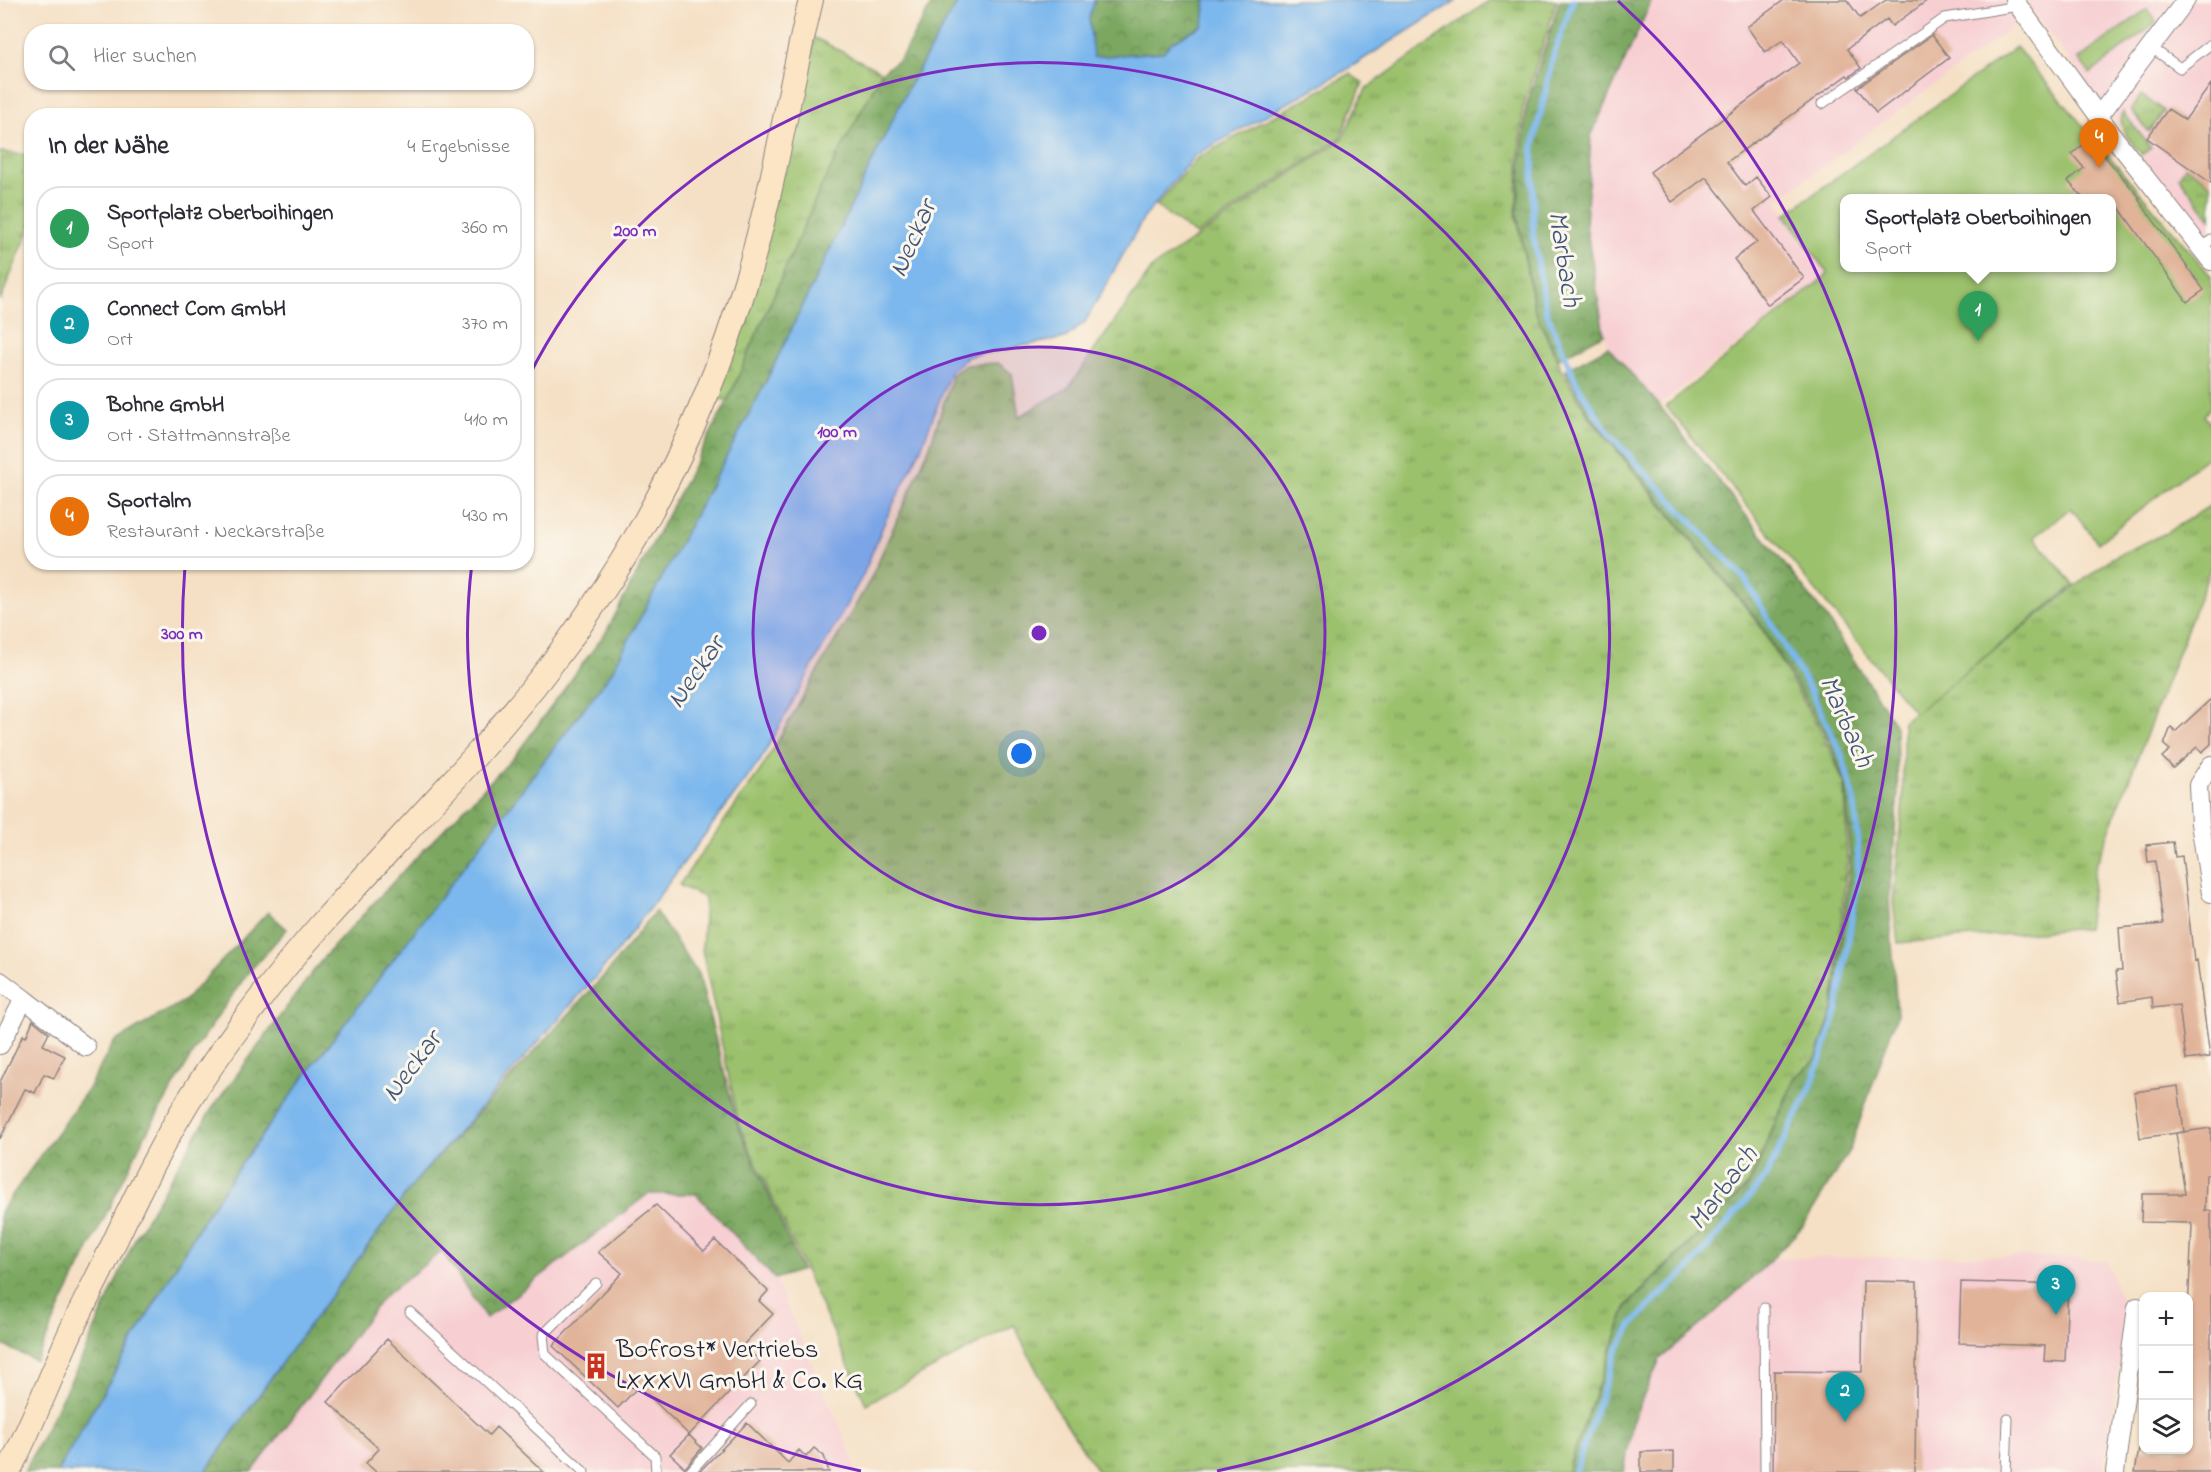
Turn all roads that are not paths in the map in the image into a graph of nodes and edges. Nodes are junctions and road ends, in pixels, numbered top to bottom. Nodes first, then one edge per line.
1 (811, 0) edge
2 (2186, 0) edge
3 (2016, 3) edge
4 (2211, 44) edge
5 (2152, 48) junction
6 (1822, 104) dead end
7 (2099, 116) junction
8 (2208, 249) edge
9 (2211, 765) edge
10 (2206, 825) edge
11 (2211, 893) edge
12 (0, 981) edge
13 (24, 999) junction
14 (0, 1045) edge
15 (86, 1047) dead end
16 (596, 1283) dead end
17 (2137, 1307) dead end
18 (1764, 1308) dead end
19 (411, 1312) dead end
20 (751, 1404) dead end
21 (2008, 1419) dead end
22 (8, 1472) edge
23 (584, 1472) edge
24 (656, 1472) edge
25 (690, 1472) edge
26 (1765, 1472) edge
27 (2006, 1472) edge
28 (2115, 1472) edge

1 - 22 street
2 - 5 street
3 - 6 lane
3 - 7 street
4 - 5 lane
5 - 7 street
7 - 8 street
9 - 10 street
10 - 11 street
12 - 13 street
13 - 14 street
13 - 15 street
16 - 24 lane
17 - 28 street
18 - 26 lane
19 - 23 lane
20 - 25 lane
21 - 27 lane

